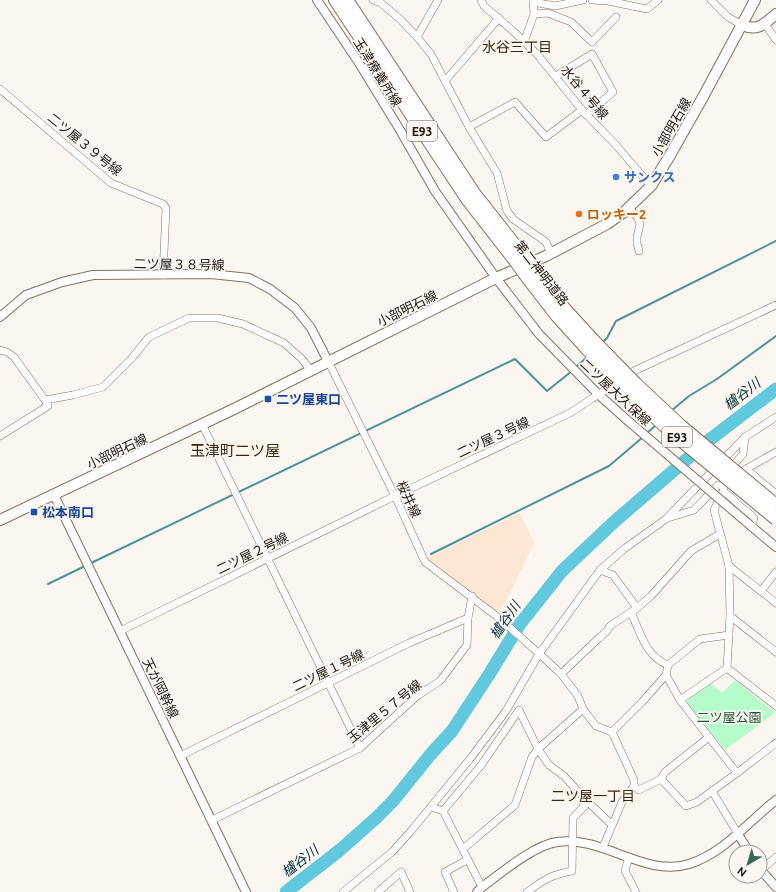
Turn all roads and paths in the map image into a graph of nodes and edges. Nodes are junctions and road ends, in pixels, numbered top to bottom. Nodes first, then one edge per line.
1 (317, 0) edge
2 (335, 0) edge
3 (347, 0) edge
4 (373, 0) edge
5 (438, 0) edge
6 (481, 0) edge
7 (583, 0) edge
8 (592, 0) edge
9 (658, 0) edge
10 (711, 0) edge
11 (755, 0) edge
12 (533, 1) edge
13 (534, 14) junction
14 (776, 14) edge
15 (616, 16) dead end
16 (499, 18) junction
17 (765, 24) junction
18 (742, 25) junction
19 (417, 37) junction
20 (776, 40) edge
21 (524, 42) junction
22 (556, 76) junction
23 (445, 80) junction
24 (0, 89) edge
25 (584, 112) junction
26 (469, 127) junction
27 (651, 186) junction
28 (629, 208) junction
29 (639, 251) dead end
30 (551, 253) junction
31 (517, 256) junction
32 (163, 275) junction
33 (496, 278) junction
34 (776, 305) edge
35 (0, 317) edge
36 (590, 345) junction
37 (0, 350) edge
38 (329, 363) junction
39 (311, 371) junction
40 (598, 394) junction
41 (45, 400) junction
42 (776, 418) edge
43 (202, 424) junction
44 (0, 436) edge
45 (745, 438) junction
46 (776, 452) edge
47 (746, 469) junction
48 (722, 487) junction
49 (776, 494) edge
50 (54, 495) junction
51 (395, 496) junction
52 (776, 505) edge
53 (666, 519) junction
54 (776, 519) edge
55 (0, 520) edge
56 (750, 526) junction
57 (720, 534) junction
58 (776, 547) edge
59 (268, 558) junction
60 (729, 566) junction
61 (600, 570) junction
62 (776, 572) edge
63 (761, 591) junction
64 (472, 596) junction
65 (776, 603) edge
66 (634, 610) junction
67 (730, 616) junction
68 (468, 618) junction
69 (120, 631) junction
70 (729, 635) junction
71 (537, 652) junction
72 (776, 652) edge
73 (668, 665) junction
74 (727, 668) junction
75 (560, 674) junction
76 (666, 676) junction
77 (328, 683) junction
78 (680, 700) junction
79 (776, 706) edge
80 (583, 709) junction
81 (612, 732) junction
82 (709, 737) junction
83 (776, 743) edge
84 (360, 748) junction
85 (538, 749) junction
86 (180, 756) junction
87 (737, 773) junction
88 (661, 779) junction
89 (634, 786) junction
90 (712, 791) junction
91 (776, 800) edge
92 (588, 802) junction
93 (431, 807) junction
94 (443, 811) junction
95 (212, 820) junction
96 (612, 825) junction
97 (738, 834) junction
98 (573, 841) junction
99 (744, 844) edge
100 (603, 847) junction
101 (463, 849) junction
102 (629, 857) junction
103 (776, 857) edge
104 (467, 860) junction
105 (768, 864) edge
106 (768, 878) edge
107 (776, 887) edge
108 (480, 890) edge
109 (246, 892) edge
110 (343, 892) edge
111 (378, 892) edge
112 (410, 892) edge
113 (454, 892) edge
114 (527, 892) edge
115 (636, 892) edge

1 - 33 street, 玉津療養所線
2 - 31 highway, 第二神明道路 / E93
3 - 31 highway, 第二神明道路 / E93
4 - 19 street
5 - 19 street
6 - 16 street, 水谷４号線
7 - 12 street
8 - 9 street
10 - 18 street
11 - 18 main road, 小部明石線
12 - 13 street
13 - 15 street
13 - 21 street
14 - 17 main road
16 - 21 street, 水谷４号線
16 - 23 street
17 - 18 main road
17 - 20 street
18 - 27 main road, 小部明石線
19 - 23 street
21 - 22 street, 水谷４号線
22 - 25 street, 水谷４号線
22 - 25 street
23 - 26 street
24 - 32 street, 二ツ屋３９号線
25 - 26 street
25 - 27 street, 水谷４号線
26 - 30 street
27 - 28 main road, 小部明石線
28 - 29 street
28 - 30 main road, 小部明石線
30 - 33 main road, 小部明石線
31 - 36 highway, 第二神明道路 / E93, bridge
32 - 35 street, 二ツ屋３８号線
32 - 38 street, 二ツ屋３８号線
33 - 38 main road, 小部明石線
33 - 40 street, 二ツ屋大久保線
34 - 40 street, 二ツ屋３号線
36 - 52 highway, 第二神明道路 / E93, bridge
36 - 54 highway, 第二神明道路 / E93, bridge
37 - 41 street
38 - 39 main road, 小部明石線
38 - 51 street, 桜井線
39 - 41 street
39 - 43 main road, 小部明石線
40 - 51 street, 二ツ屋３号線
40 - 56 street, 二ツ屋大久保線, bridge
41 - 44 street
42 - 45 street
43 - 50 main road, 小部明石線
43 - 59 street
45 - 48 street
45 - 53 street
46 - 47 street
47 - 48 street
47 - 49 street
48 - 53 street
48 - 56 street
48 - 57 street
50 - 55 main road, 小部明石線
50 - 69 street, 天が岡幹線
51 - 59 street, 二ツ屋２号線
51 - 64 street, 桜井線
53 - 61 street
56 - 58 street, 二ツ屋大久保線
57 - 60 street
57 - 66 street
59 - 69 street, 二ツ屋２号線
59 - 77 street
60 - 63 street
60 - 67 street
61 - 66 street
61 - 71 street
62 - 63 street
63 - 65 street
64 - 68 street
64 - 71 street, 桜井線
66 - 73 street
66 - 75 street
67 - 70 street
67 - 72 street
68 - 77 street, 二ツ屋１号線
68 - 84 street, 玉津里５７号線
69 - 86 street, 天が岡幹線
70 - 73 street
70 - 74 street
71 - 75 street, 桜井線
71 - 93 street
73 - 76 street
74 - 78 street
74 - 79 street
75 - 80 street, 桜井線
76 - 78 street
76 - 81 street
77 - 84 street
77 - 86 street, 二ツ屋１号線
78 - 82 street
80 - 81 street, 桜井線
80 - 85 street
81 - 89 street
82 - 87 street
82 - 88 street
83 - 87 street
84 - 95 street, 玉津里５７号線
85 - 92 street
85 - 94 street
85 - 101 street
86 - 95 street, 天が岡幹線
87 - 90 street
88 - 89 street
88 - 90 street
89 - 96 street
90 - 97 street
91 - 97 street
92 - 96 street
92 - 98 street
93 - 94 street
93 - 110 street
94 - 101 street
95 - 109 street, 天が岡幹線
96 - 100 street
97 - 99 street
97 - 102 street
98 - 100 street
98 - 108 street
98 - 114 street
100 - 102 street
101 - 104 street
102 - 115 street
103 - 105 street
104 - 108 street
104 - 113 street
106 - 107 street
111 - 112 street

